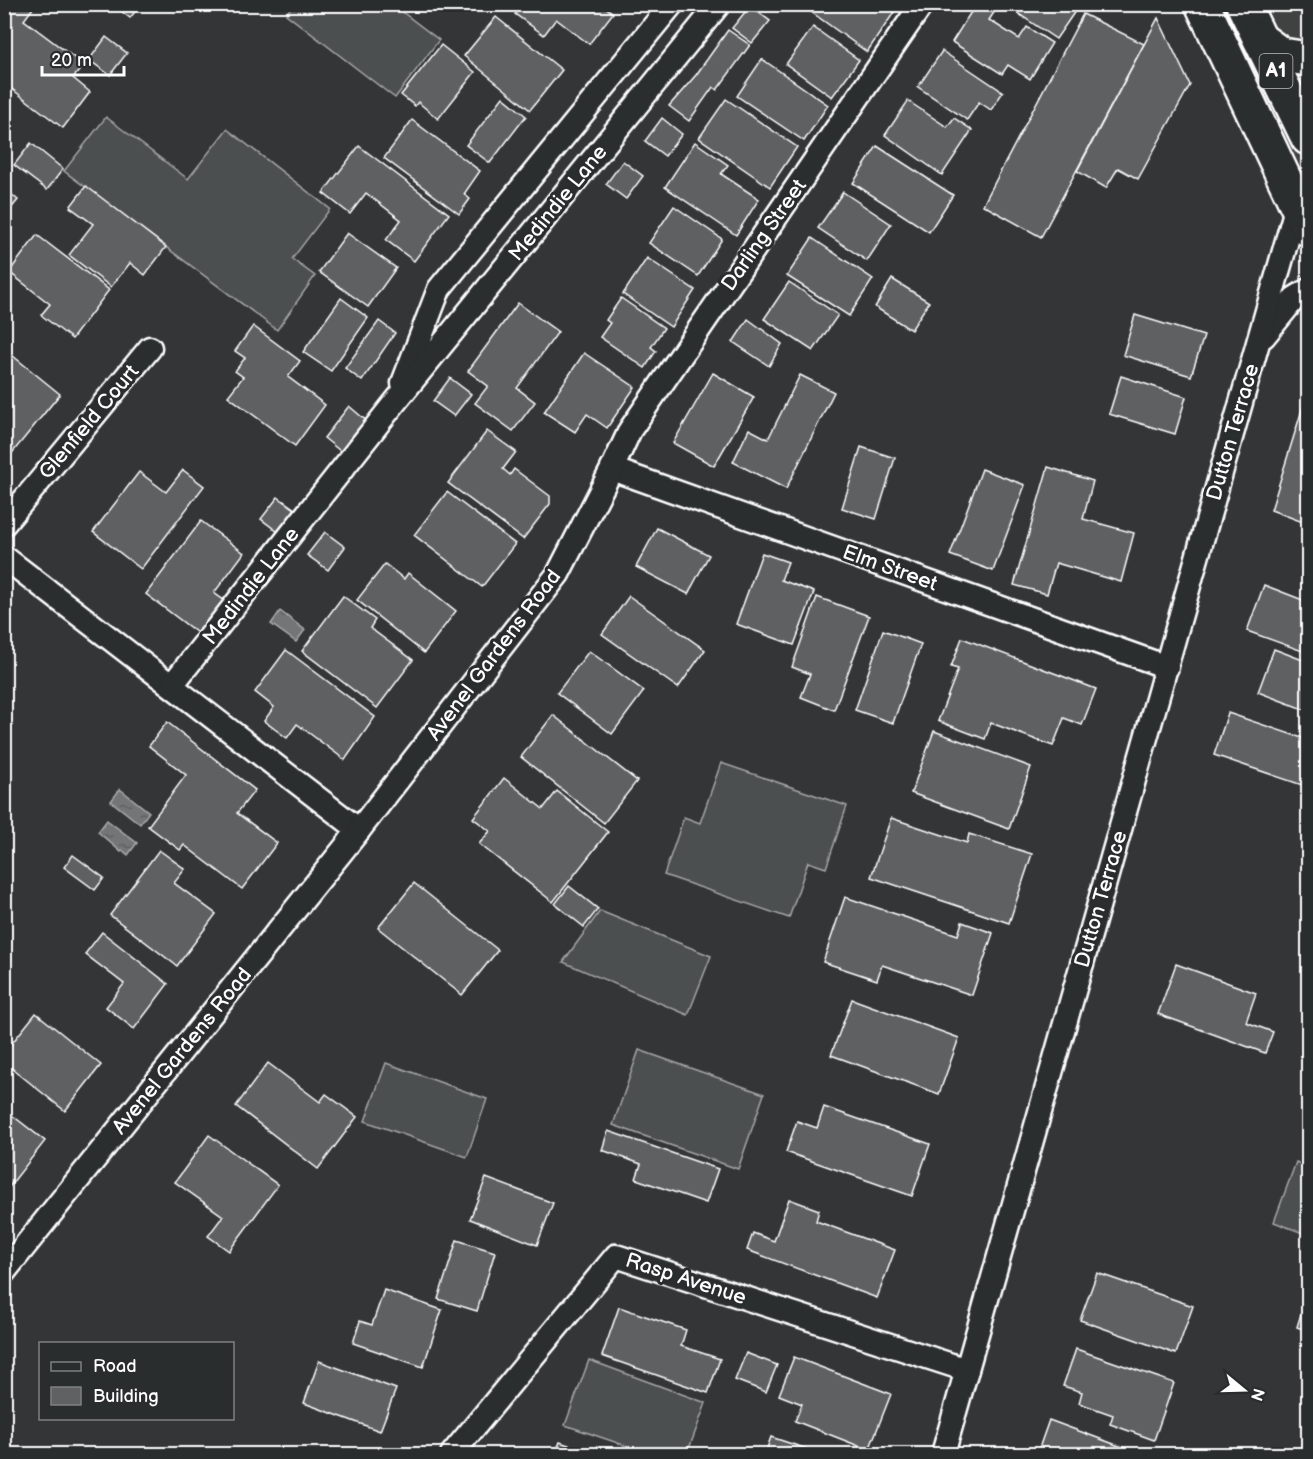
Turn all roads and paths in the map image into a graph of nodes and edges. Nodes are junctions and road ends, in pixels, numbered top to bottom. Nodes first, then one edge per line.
1 (672, 4) edge
2 (719, 4) edge
3 (922, 4) edge
4 (1202, 4) edge
5 (1243, 4) edge
6 (1260, 39) junction
7 (1308, 59) edge
8 (1308, 138) edge
9 (1303, 217) edge
10 (1308, 290) edge
11 (1257, 344) junction
12 (150, 348) dead end
13 (396, 401) junction
14 (612, 469) junction
15 (4, 524) edge
16 (5, 560) edge
17 (1167, 667) junction
18 (172, 686) junction
19 (359, 830) junction
20 (4, 1272) edge
21 (967, 1371) junction
22 (452, 1455) edge
23 (943, 1455) edge

1 - 13 street, Medindie Lane
2 - 13 street, Medindie Lane
3 - 14 street, Darling Street
4 - 9 highway, A1
5 - 6 highway, A1
6 - 7 highway
6 - 8 highway, A1
9 - 11 street, Dutton Terrace
10 - 11 street, Dutton Terrace
11 - 17 street, Dutton Terrace
12 - 15 street, Glenfield Court
13 - 18 street, Medindie Lane
14 - 17 street, Elm Street
14 - 19 street, Avenel Gardens Road
16 - 18 street
17 - 21 street, Dutton Terrace
18 - 19 street
19 - 20 street, Avenel Gardens Road
21 - 22 street, Rasp Avenue
21 - 23 street, Dutton Terrace

